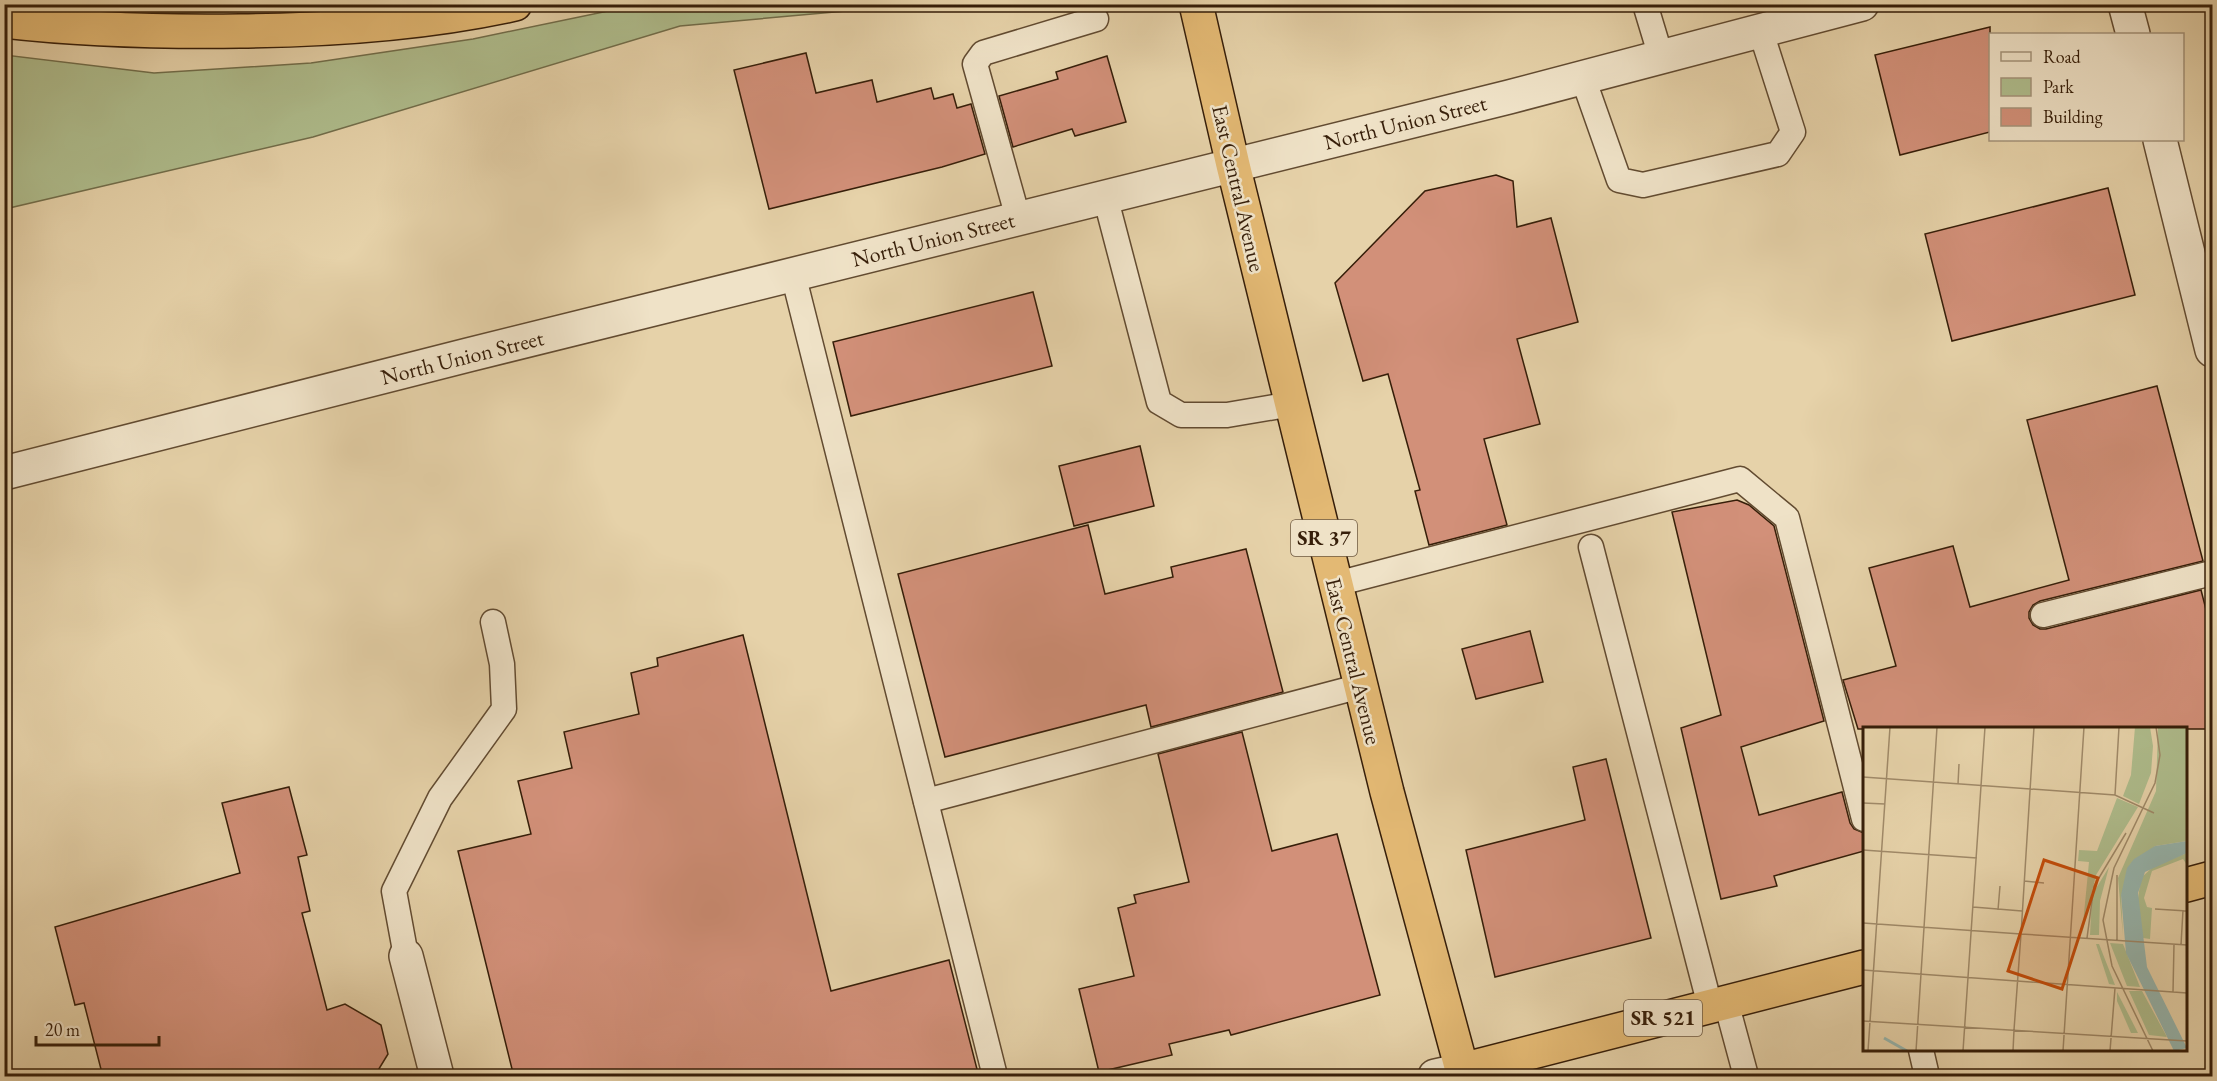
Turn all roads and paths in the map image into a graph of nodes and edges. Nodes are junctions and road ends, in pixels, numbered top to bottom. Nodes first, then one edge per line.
1 (515, 4) edge
2 (1196, 4) edge
3 (1645, 4) edge
4 (1862, 4) edge
5 (2126, 4) edge
6 (1096, 19) dead end
7 (4, 21) edge
8 (1773, 21) edge
9 (2133, 33) edge
10 (1661, 57) junction
11 (1583, 78) junction
12 (2160, 141) edge
13 (1233, 165) junction
14 (1106, 196) junction
15 (1018, 218) junction
16 (794, 274) junction
17 (2212, 350) edge
18 (1292, 404) junction
19 (4, 473) edge
20 (1591, 547) dead end
21 (2212, 573) edge
22 (1336, 584) junction
23 (2043, 615) dead end
24 (493, 622) dead end
25 (1361, 686) junction
26 (926, 801) junction
27 (1863, 815) edge
28 (2212, 878) edge
29 (2187, 885) edge
30 (406, 956) joint
31 (1863, 967) edge
32 (1718, 1004) junction
33 (1921, 1051) edge
34 (1448, 1073) edge
35 (437, 1077) edge
36 (995, 1077) edge
37 (1746, 1077) edge
38 (1927, 1077) edge

1 - 7 highway
2 - 13 highway, East Central Avenue / SR 37
3 - 10 lane
4 - 8 street, North Union Street
5 - 9 street
6 - 15 lane
8 - 10 street, North Union Street
8 - 11 lane
10 - 11 street, North Union Street
11 - 13 street, North Union Street
12 - 17 street
13 - 14 street, North Union Street
13 - 18 highway, East Central Avenue / SR 37
14 - 15 street, North Union Street
14 - 18 lane
15 - 16 street, North Union Street
16 - 19 street, North Union Street
16 - 26 lane
18 - 22 highway, East Central Avenue / SR 37
20 - 32 lane
21 - 23 lane
22 - 25 highway, East Central Avenue / SR 37
22 - 27 lane
24 - 30 lane
25 - 26 lane
25 - 34 highway, East Central Avenue / SR 37
26 - 36 lane
28 - 29 highway
30 - 35 street
31 - 32 highway, SR 521
32 - 34 highway, SR 521
32 - 37 lane
33 - 38 lane

